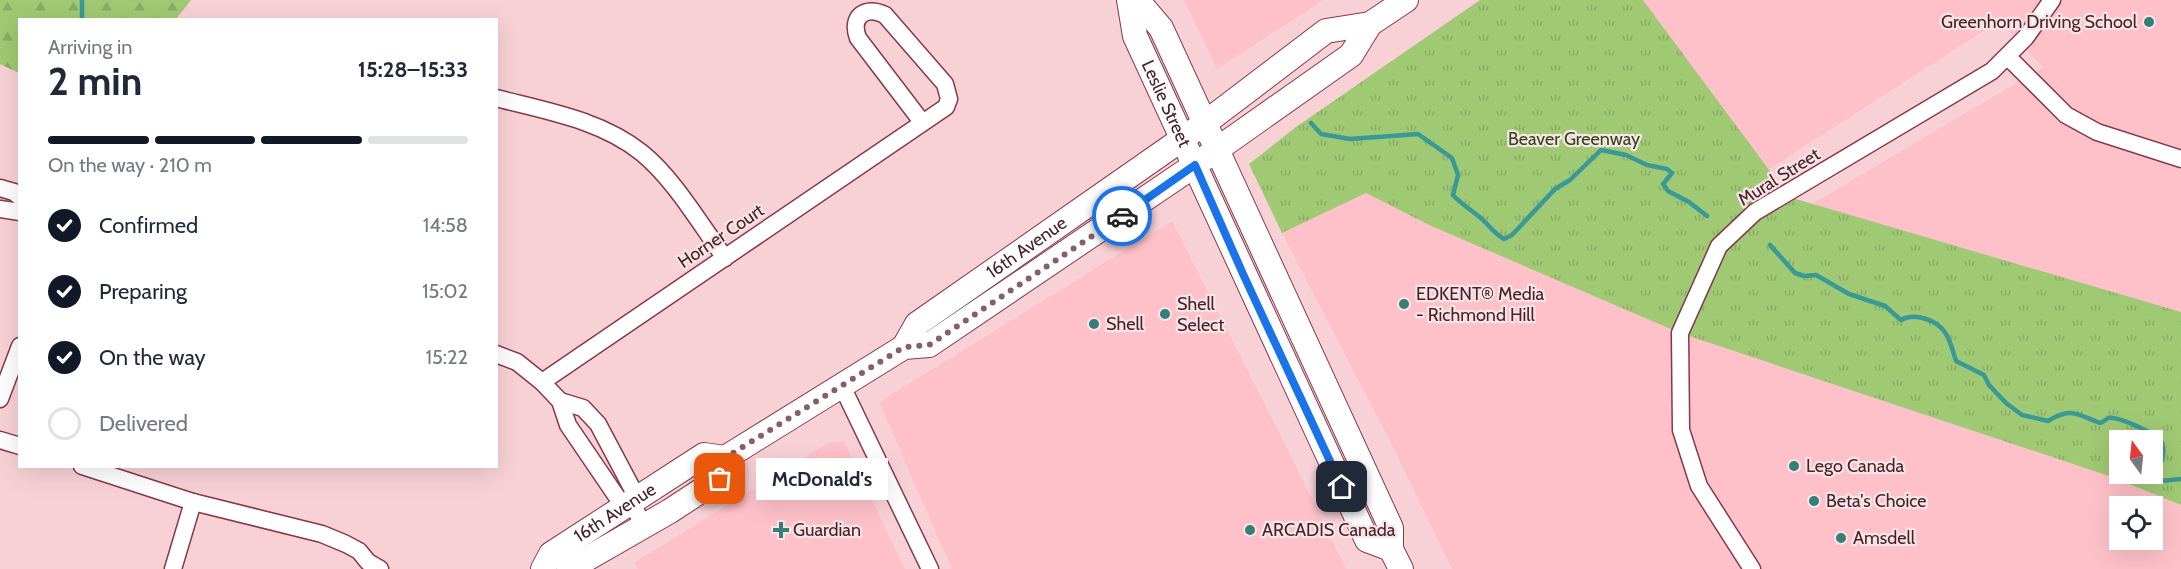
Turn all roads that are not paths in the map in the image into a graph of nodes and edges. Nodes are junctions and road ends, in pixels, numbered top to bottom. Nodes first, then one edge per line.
1 (1130, 0) edge
2 (1137, 0) edge
3 (1406, 0) edge
4 (2052, 0) edge
5 (1370, 24) junction
6 (2008, 57) junction
7 (498, 99) edge
8 (922, 122) junction
9 (1205, 123) junction
10 (1183, 137) junction
11 (1217, 149) junction
12 (2181, 159) edge
13 (1195, 165) junction
14 (0, 188) edge
15 (18, 195) edge
16 (0, 209) edge
17 (18, 212) edge
18 (725, 258) junction
19 (904, 347) junction
20 (18, 351) edge
21 (498, 355) edge
22 (542, 382) junction
23 (841, 384) junction
24 (0, 399) edge
25 (560, 401) junction
26 (0, 440) edge
27 (18, 445) edge
28 (725, 458) junction
29 (88, 468) edge
30 (193, 502) junction
31 (631, 502) junction
32 (644, 526) junction
33 (1396, 559) edge
34 (371, 567) edge
35 (173, 569) edge
36 (543, 569) edge
37 (569, 569) edge
38 (930, 569) edge
39 (1752, 569) edge

1 - 10 main road, Leslie Street
2 - 9 main road, Leslie Street
3 - 5 main road, 16th Avenue
4 - 6 street, Mural Street
5 - 9 main road, 16th Avenue
5 - 11 main road, 16th Avenue
6 - 12 street
6 - 39 street, Mural Street
7 - 18 street
8 - 8 street, Horner Court
8 - 18 street, Horner Court
9 - 10 main road, 16th Avenue
9 - 11 main road, Leslie Street
10 - 13 main road, Leslie Street
10 - 19 main road, 16th Avenue
11 - 13 main road, 16th Avenue
11 - 33 main road, Leslie Street
13 - 19 main road, 16th Avenue
13 - 33 main road, Leslie Street
14 - 15 street
16 - 17 street
18 - 22 street, Horner Court
19 - 23 main road, 16th Avenue
20 - 24 street
21 - 22 street
22 - 25 street
23 - 28 main road, 16th Avenue
23 - 38 street
25 - 31 street
25 - 31 street
26 - 27 street
28 - 31 main road, 16th Avenue
28 - 32 main road, 16th Avenue
29 - 30 street
30 - 34 street
30 - 35 street
31 - 32 street
31 - 36 main road, 16th Avenue
32 - 37 main road, 16th Avenue

